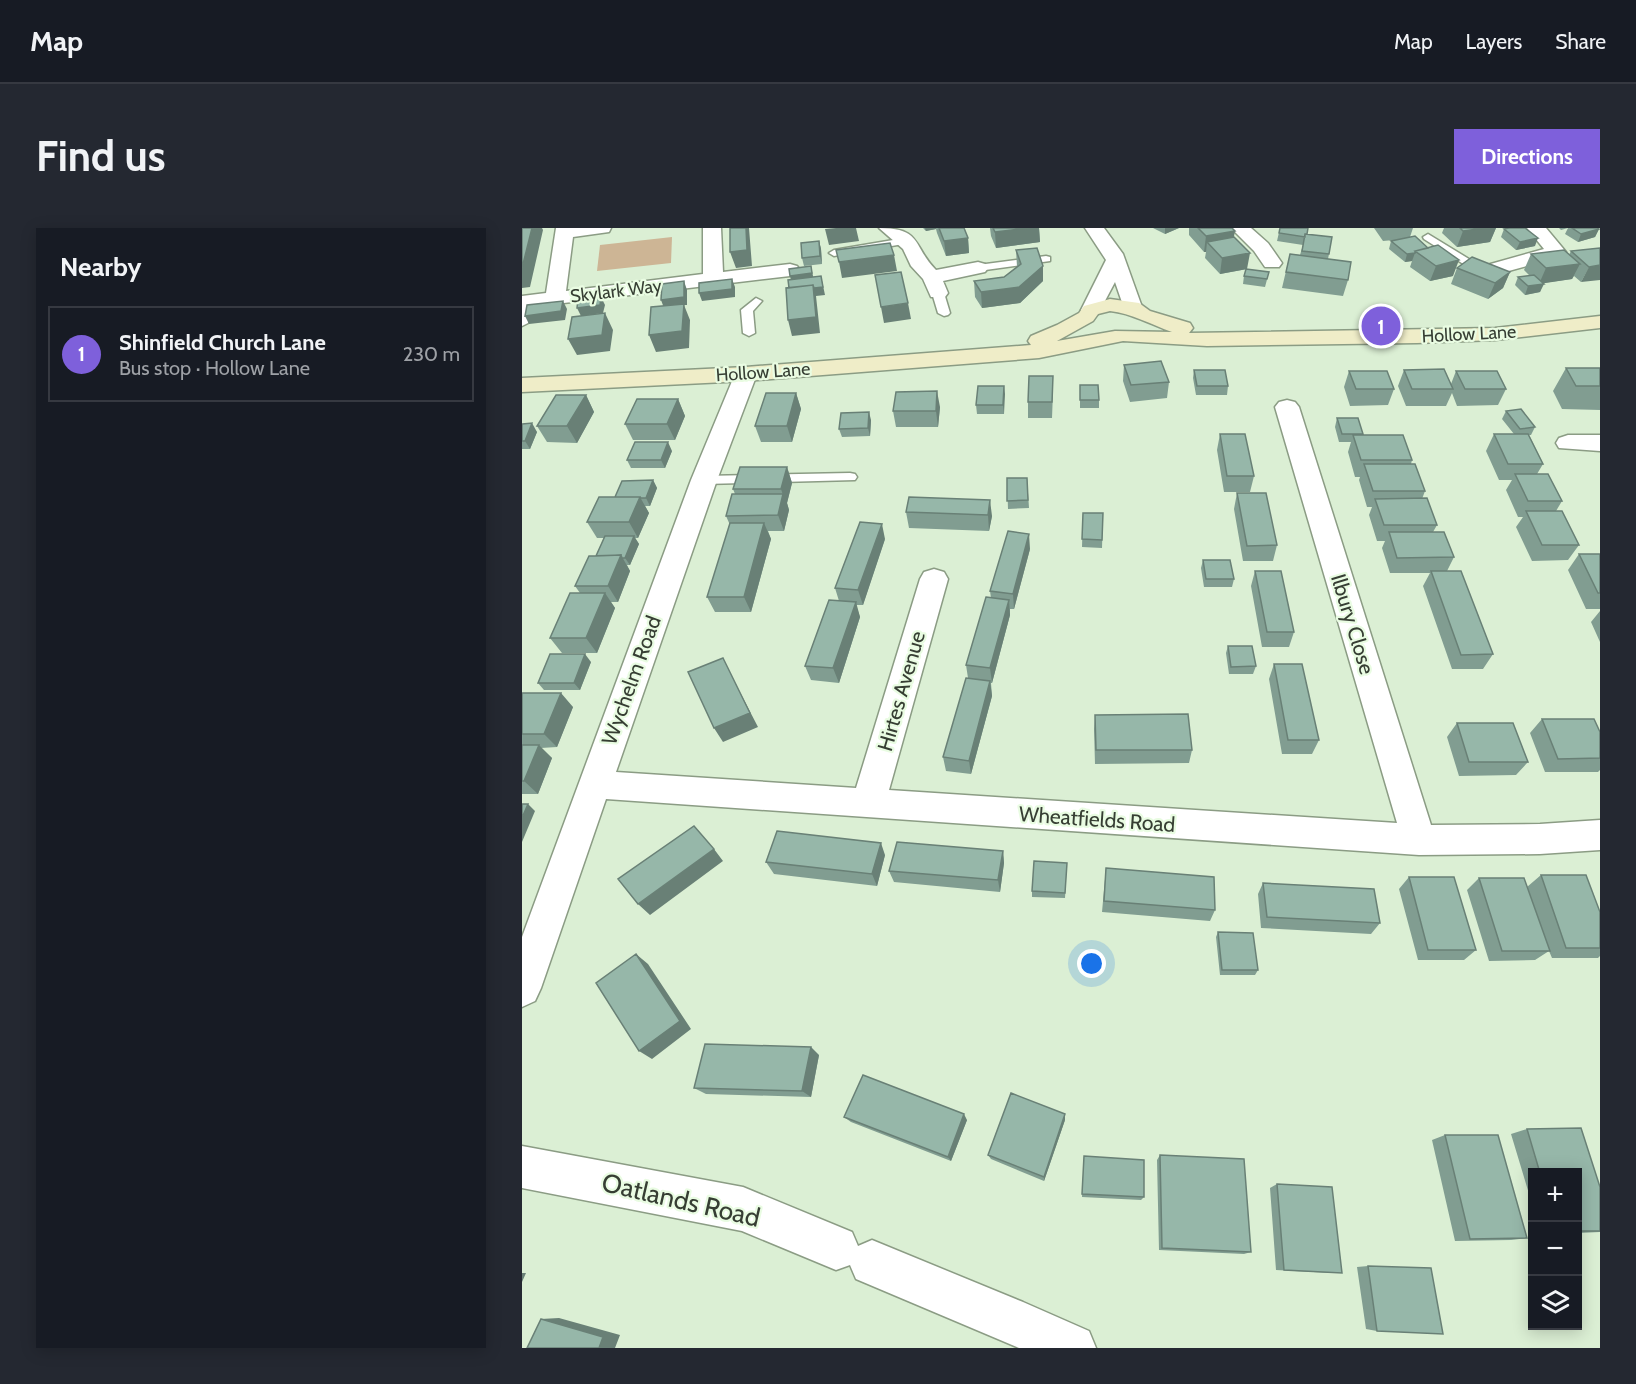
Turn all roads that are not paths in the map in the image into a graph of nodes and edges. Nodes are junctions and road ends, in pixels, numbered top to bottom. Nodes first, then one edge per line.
1 (603, 228) edge
2 (712, 228) edge
3 (888, 228) edge
4 (1094, 228) edge
5 (1240, 228) edge
6 (1536, 228) edge
7 (565, 230) edge
8 (1428, 237) dead end
9 (905, 241) junction
10 (1578, 251) edge
11 (1556, 252) junction
12 (834, 253) edge
13 (1046, 259) dead end
14 (1115, 261) junction
15 (1272, 263) dead end
16 (978, 268) joint
17 (1494, 269) joint
18 (790, 270) edge
19 (761, 274) junction
20 (713, 279) junction
21 (935, 285) junction
22 (555, 298) junction
23 (756, 301) joint
24 (524, 302) edge
25 (1137, 311) junction
26 (944, 313) dead end
27 (1088, 314) junction
28 (1600, 322) edge
29 (522, 323) edge
30 (749, 333) dead end
31 (1122, 337) junction
32 (1230, 338) junction
33 (1003, 352) junction
34 (746, 374) junction
35 (522, 386) edge
36 (1287, 407) dead end
37 (1568, 443) dead end
38 (1600, 443) edge
39 (850, 477) dead end
40 (704, 480) junction
41 (934, 579) dead end
42 (594, 784) junction
43 (868, 804) junction
44 (1600, 835) edge
45 (1419, 840) junction
46 (522, 988) edge
47 (522, 1167) edge
48 (1072, 1348) edge

1 - 7 street, Skylark Way
2 - 20 street
3 - 9 street
4 - 14 street
5 - 15 street
6 - 11 street
7 - 22 street, Skylark Way
8 - 17 lane
9 - 12 lane
9 - 21 street
10 - 11 street
11 - 17 street
13 - 16 lane
14 - 25 street
14 - 27 street
16 - 21 street
18 - 19 street, Skylark Way
19 - 20 street, Skylark Way
19 - 23 street
20 - 22 street, Skylark Way
21 - 26 lane
22 - 24 street, Skylark Way
23 - 30 lane
24 - 29 lane
25 - 27 main road, Hollow Lane
25 - 31 main road
25 - 32 main road, Hollow Lane
27 - 31 main road
27 - 33 main road, Hollow Lane
28 - 32 main road, Hollow Lane
31 - 32 main road, Hollow Lane
31 - 33 main road, Hollow Lane
33 - 34 main road, Hollow Lane
34 - 35 main road, Hollow Lane
34 - 40 street, Wychelm Road
36 - 45 street, Ilbury Close
37 - 38 street
39 - 40 lane
40 - 42 street, Wychelm Road
41 - 43 street, Hirtes Avenue
42 - 43 street, Wheatfields Road
42 - 46 street, Wychelm Road
43 - 45 street, Wheatfields Road
44 - 45 street, Wheatfields Road
47 - 48 street, Oatlands Road

